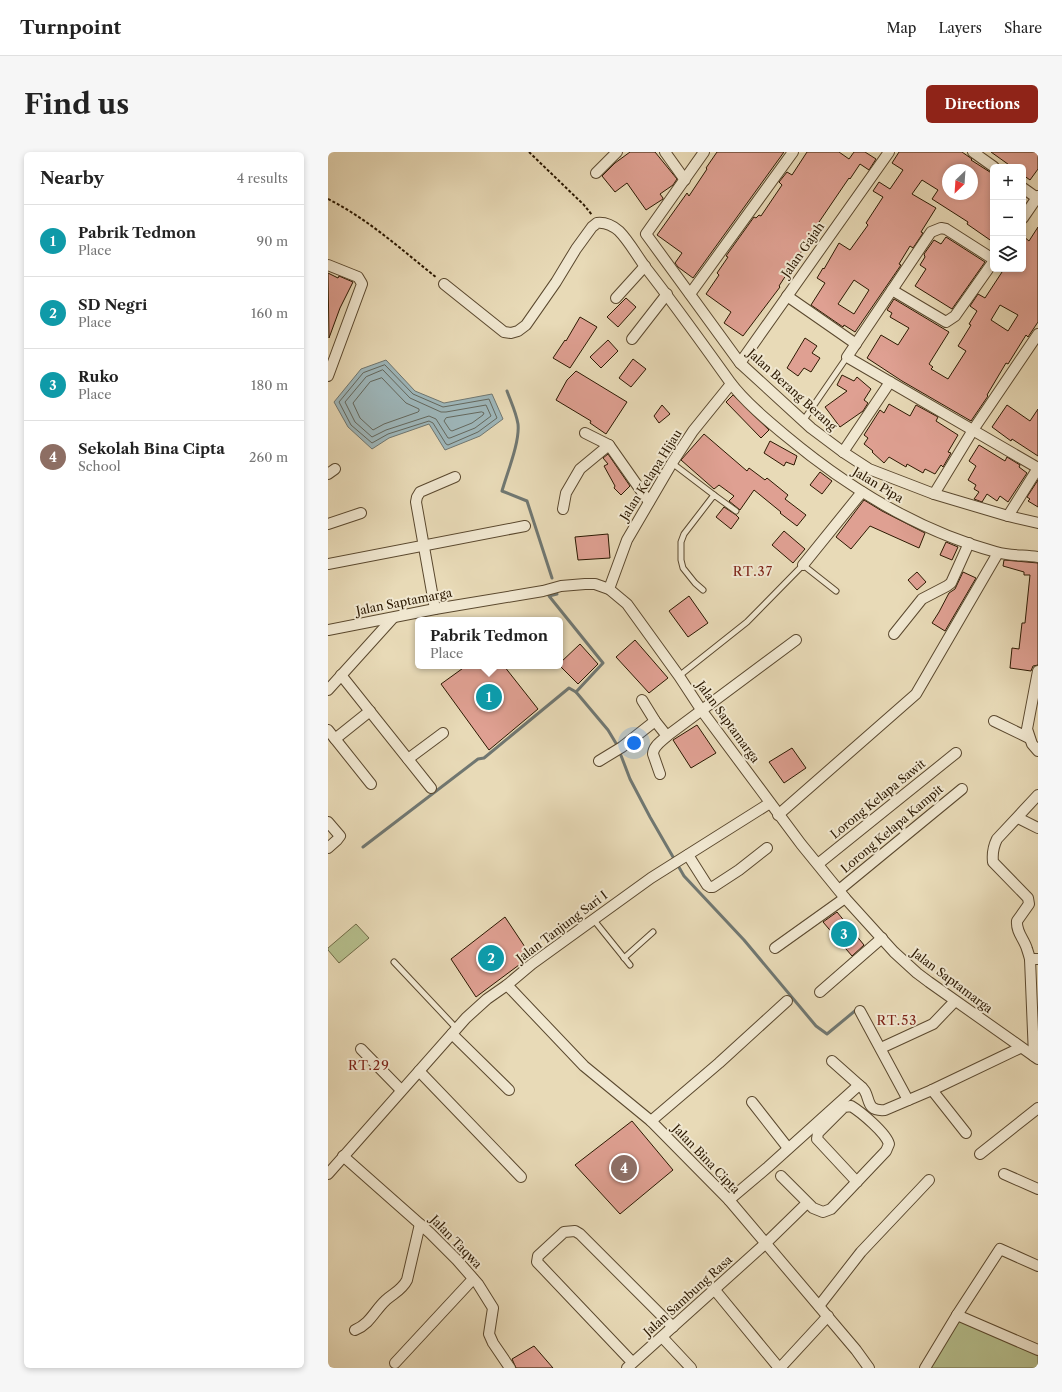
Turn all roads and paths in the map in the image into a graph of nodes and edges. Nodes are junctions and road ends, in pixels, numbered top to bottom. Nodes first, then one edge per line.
1 (530, 152) edge
2 (617, 152) edge
3 (665, 152) edge
4 (704, 152) edge
5 (793, 152) edge
6 (889, 152) edge
7 (973, 152) edge
8 (990, 164) edge
9 (596, 173) dead end
10 (685, 180) junction
11 (1026, 190) edge
12 (1037, 197) edge
13 (328, 199) edge
14 (1026, 214) edge
15 (597, 222) junction
16 (990, 256) edge
17 (328, 265) edge
18 (645, 266) junction
19 (990, 266) edge
20 (444, 284) joint
21 (892, 290) junction
22 (667, 294) junction
23 (690, 294) junction
24 (787, 296) junction
25 (616, 298) dead end
26 (1038, 334) edge
27 (632, 339) dead end
28 (856, 344) junction
29 (847, 357) junction
30 (740, 363) junction
31 (328, 376) edge
32 (890, 382) junction
33 (731, 384) junction
34 (803, 421) junction
35 (973, 430) junction
36 (585, 434) dead end
37 (609, 445) junction
38 (843, 452) junction
39 (672, 463) junction
40 (1038, 468) edge
41 (455, 477) dead end
42 (862, 492) junction
43 (934, 494) junction
44 (714, 495) junction
45 (648, 502) junction
46 (563, 509) dead end
47 (736, 511) dead end
48 (361, 513) dead end
49 (1008, 516) junction
50 (1038, 523) edge
51 (328, 524) edge
52 (525, 526) dead end
53 (970, 543) junction
54 (424, 546) junction
55 (998, 553) junction
56 (1038, 556) edge
57 (328, 564) edge
58 (803, 565) junction
59 (609, 588) junction
60 (703, 590) dead end
61 (836, 591) dead end
62 (435, 610) junction
63 (393, 618) junction
64 (328, 630) edge
65 (894, 634) dead end
66 (796, 640) dead end
67 (1038, 670) edge
68 (341, 675) junction
69 (679, 676) junction
70 (328, 690) edge
71 (642, 700) dead end
72 (370, 711) junction
73 (702, 711) junction
74 (655, 721) junction
75 (994, 721) dead end
76 (328, 730) edge
77 (443, 733) dead end
78 (668, 736) junction
79 (1029, 738) junction
80 (335, 739) junction
81 (1038, 751) edge
82 (956, 754) dead end
83 (408, 759) junction
84 (599, 761) dead end
85 (660, 774) dead end
86 (371, 784) dead end
87 (431, 788) dead end
88 (962, 789) dead end
89 (1038, 795) edge
90 (770, 803) junction
91 (778, 815) junction
92 (1018, 818) junction
93 (328, 822) edge
94 (1038, 828) edge
95 (328, 848) edge
96 (767, 848) dead end
97 (684, 857) junction
98 (818, 864) junction
99 (842, 894) junction
100 (592, 920) junction
101 (653, 932) dead end
102 (882, 938) junction
103 (775, 948) dead end
104 (624, 958) junction
105 (1034, 959) edge
106 (394, 962) dead end
107 (630, 965) dead end
108 (507, 985) junction
109 (820, 992) dead end
110 (1035, 998) edge
111 (787, 1001) dead end
112 (955, 1001) junction
113 (860, 1011) dead end
114 (454, 1031) junction
115 (881, 1048) junction
116 (1020, 1048) junction
117 (360, 1049) dead end
118 (1036, 1058) edge
119 (832, 1061) dead end
120 (419, 1072) junction
121 (859, 1085) junction
122 (401, 1090) junction
123 (509, 1090) dead end
124 (932, 1090) junction
125 (908, 1100) junction
126 (752, 1102) dead end
127 (1038, 1108) edge
128 (650, 1121) junction
129 (966, 1132) dead end
130 (788, 1148) junction
131 (980, 1154) dead end
132 (342, 1156) junction
133 (328, 1174) edge
134 (1004, 1174) dead end
135 (781, 1176) dead end
136 (521, 1177) dead end
137 (929, 1180) dead end
138 (857, 1182) junction
139 (1038, 1189) edge
140 (729, 1200) junction
141 (807, 1203) junction
142 (420, 1224) junction
143 (766, 1243) junction
144 (1038, 1266) edge
145 (474, 1279) junction
146 (714, 1289) junction
147 (819, 1306) junction
148 (957, 1315) junction
149 (828, 1316) junction
150 (673, 1327) junction
151 (355, 1330) dead end
152 (662, 1337) junction
153 (1038, 1350) edge
154 (395, 1363) dead end
155 (630, 1365) edge
156 (510, 1368) edge
157 (691, 1368) edge
158 (780, 1368) edge
159 (869, 1368) edge
160 (925, 1368) edge

1 - 15 path
2 - 9 street
3 - 10 street
4 - 10 street
5 - 23 street
6 - 24 street, Jalan Gajah
7 - 8 street
10 - 23 street, Jalan Berang Berang
11 - 12 street
12 - 14 street
13 - 20 path
15 - 18 street, Jalan Pipa
15 - 20 street
16 - 21 street
17 - 31 street
18 - 22 street, Jalan Pipa
18 - 25 street
19 - 21 street
21 - 28 street
22 - 27 street
22 - 33 street, Jalan Pipa
23 - 30 street, Jalan Berang Berang
24 - 28 street
24 - 30 street, Jalan Gajah
26 - 35 street
28 - 29 street
29 - 32 street
29 - 34 lane
30 - 34 street, Jalan Berang Berang
32 - 35 street
32 - 38 street
33 - 39 street, Jalan Kelapa Hijau
33 - 42 street, Jalan Pipa
34 - 38 street, Jalan Berang Berang
35 - 40 street
35 - 43 street
36 - 37 street
37 - 45 street
37 - 46 street
38 - 43 street, Jalan Berang Berang
39 - 44 lane
39 - 45 street, Jalan Kelapa Hijau
40 - 49 street
41 - 54 street
42 - 53 street, Jalan Pipa
42 - 58 street
43 - 49 street, Jalan Berang Berang
44 - 47 lane
44 - 60 lane
45 - 59 street, Jalan Kelapa Hijau
48 - 51 street
49 - 50 street, Jalan Berang Berang
52 - 54 street
53 - 55 street, Jalan Pipa
53 - 65 street
54 - 57 street
54 - 62 street
55 - 56 street, Jalan Pipa
55 - 91 street
58 - 61 lane
58 - 69 lane
59 - 62 street, Jalan Saptamarga
59 - 69 street, Jalan Saptamarga
62 - 63 street, Jalan Saptamarga
63 - 64 street, Jalan Saptamarga
63 - 68 street
66 - 73 street
67 - 79 street
68 - 70 street
68 - 72 street
69 - 73 street, Jalan Saptamarga
71 - 74 street
72 - 80 street
72 - 83 street
73 - 78 street
73 - 90 street, Jalan Saptamarga
74 - 78 street
74 - 84 street
75 - 79 street
76 - 80 street
77 - 83 street
78 - 85 street
79 - 81 street
80 - 86 street
82 - 98 street, Lorong Kelapa Sawit
83 - 87 street
88 - 99 street, Lorong Kelapa Kampit
89 - 92 street
90 - 91 street, Jalan Saptamarga
90 - 97 street
91 - 98 street, Jalan Saptamarga
92 - 94 street
92 - 105 street
93 - 95 street
96 - 97 street
97 - 100 street, Jalan Tanjung Sari I
98 - 99 street, Jalan Saptamarga
99 - 102 street, Jalan Saptamarga
99 - 103 street, Lorong Kelapa Kampit
100 - 104 lane
100 - 108 street, Jalan Tanjung Sari I
101 - 104 lane
102 - 109 street
102 - 112 street, Jalan Saptamarga
104 - 107 lane
105 - 110 street
106 - 114 lane
108 - 114 street, Jalan Tanjung Sari I
108 - 128 street, Jalan Bina Cipta
110 - 118 street
111 - 128 street
112 - 115 street
112 - 116 street, Jalan Saptamarga
113 - 115 street
114 - 120 street, Jalan Tanjung Sari I
114 - 123 street
115 - 125 street
116 - 118 street, Jalan Saptamarga
116 - 124 street
117 - 122 street
119 - 121 street
120 - 122 street, Jalan Tanjung Sari I
120 - 136 street
121 - 125 street
121 - 130 street
122 - 132 street, Jalan Tanjung Sari I
124 - 125 street
124 - 129 street
126 - 130 street
127 - 131 street
128 - 140 street, Jalan Bina Cipta
130 - 140 street
132 - 133 street, Jalan Tanjung Sari I
132 - 142 street, Jalan Taqwa
134 - 139 street
135 - 141 street
137 - 147 street
138 - 138 street
138 - 141 street
140 - 143 street, Jalan Bina Cipta
141 - 143 street, Jalan Sambung Rasa
142 - 145 street, Jalan Taqwa
142 - 151 street
143 - 146 street, Jalan Sambung Rasa
143 - 147 street, Jalan Bina Cipta
144 - 148 street
145 - 154 street
145 - 156 street, Jalan Taqwa
146 - 150 street, Jalan Sambung Rasa
146 - 158 street
147 - 149 street, Jalan Bina Cipta
148 - 153 street
148 - 160 street
149 - 158 street
149 - 159 street, Jalan Bina Cipta
150 - 152 street, Jalan Sambung Rasa
150 - 155 street
152 - 155 street, Jalan Sambung Rasa
152 - 157 street

